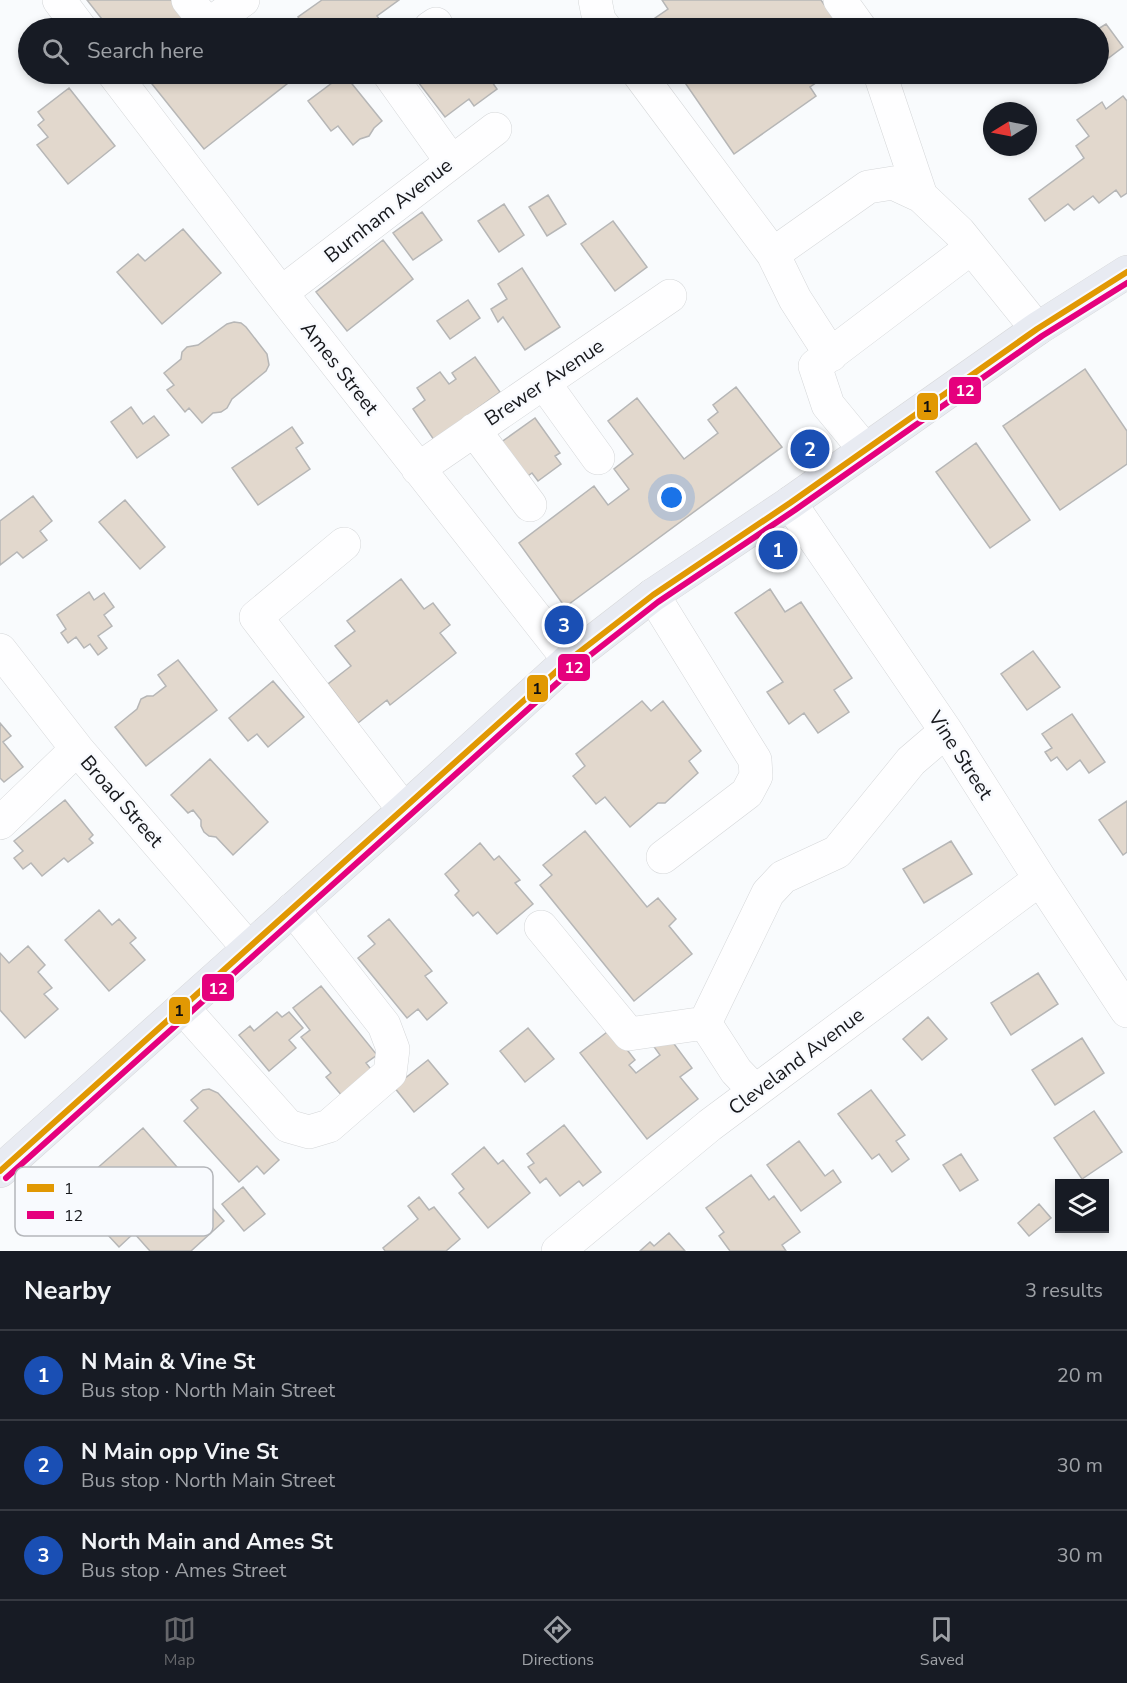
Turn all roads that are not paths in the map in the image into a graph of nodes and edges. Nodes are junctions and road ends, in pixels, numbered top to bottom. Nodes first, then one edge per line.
1 (59, 0) edge
2 (188, 0) edge
3 (243, 0) edge
4 (595, 0) edge
5 (840, 0) edge
6 (72, 18) edge
7 (202, 18) edge
8 (218, 18) edge
9 (599, 18) edge
10 (853, 18) edge
11 (122, 84) edge
12 (396, 84) edge
13 (646, 84) edge
14 (883, 84) edge
15 (495, 129) dead end
16 (451, 161) junction
17 (921, 196) junction
18 (971, 249) junction
19 (773, 254) junction
20 (1127, 272) edge
21 (281, 293) junction
22 (670, 296) dead end
23 (1037, 329) junction
24 (823, 360) junction
25 (544, 383) junction
26 (474, 430) junction
27 (865, 450) junction
28 (598, 458) dead end
29 (418, 469) junction
30 (790, 503) junction
31 (530, 506) dead end
32 (344, 544) dead end
33 (653, 595) junction
34 (0, 650) edge
35 (569, 660) junction
36 (946, 730) junction
37 (77, 749) junction
38 (404, 810) junction
39 (0, 824) edge
40 (663, 857) dead end
41 (1040, 879) junction
42 (293, 909) junction
43 (541, 927) dead end
44 (249, 949) junction
45 (183, 1008) junction
46 (1127, 1011) edge
47 (705, 1023) junction
48 (755, 1091) junction
49 (0, 1171) edge
50 (558, 1251) edge

1 - 6 street
2 - 7 street
3 - 8 street
4 - 9 street
5 - 10 street
11 - 21 street, Ames Street
12 - 16 street
13 - 19 street
14 - 17 street
15 - 16 street, Burnham Avenue
16 - 21 street, Burnham Avenue
17 - 18 street
17 - 19 street
18 - 23 street
18 - 24 street
19 - 24 street
20 - 23 main road
21 - 29 street, Ames Street
22 - 25 street, Brewer Avenue
23 - 27 main road
24 - 27 street
25 - 26 street, Brewer Avenue
25 - 28 street
26 - 29 street, Brewer Avenue
26 - 31 street
27 - 30 main road
29 - 35 street, Ames Street
30 - 33 main road
30 - 36 street, Vine Street
32 - 38 street
33 - 35 main road
33 - 40 street
34 - 37 street, Broad Street
35 - 38 main road
36 - 41 street, Vine Street
36 - 47 street
37 - 39 street
37 - 44 street, Broad Street
38 - 42 main road
41 - 46 street, Vine Street
41 - 48 street, Cleveland Avenue
42 - 44 main road
42 - 45 street
43 - 47 street
44 - 45 main road
45 - 49 main road
47 - 48 street
48 - 50 street, Cleveland Avenue

